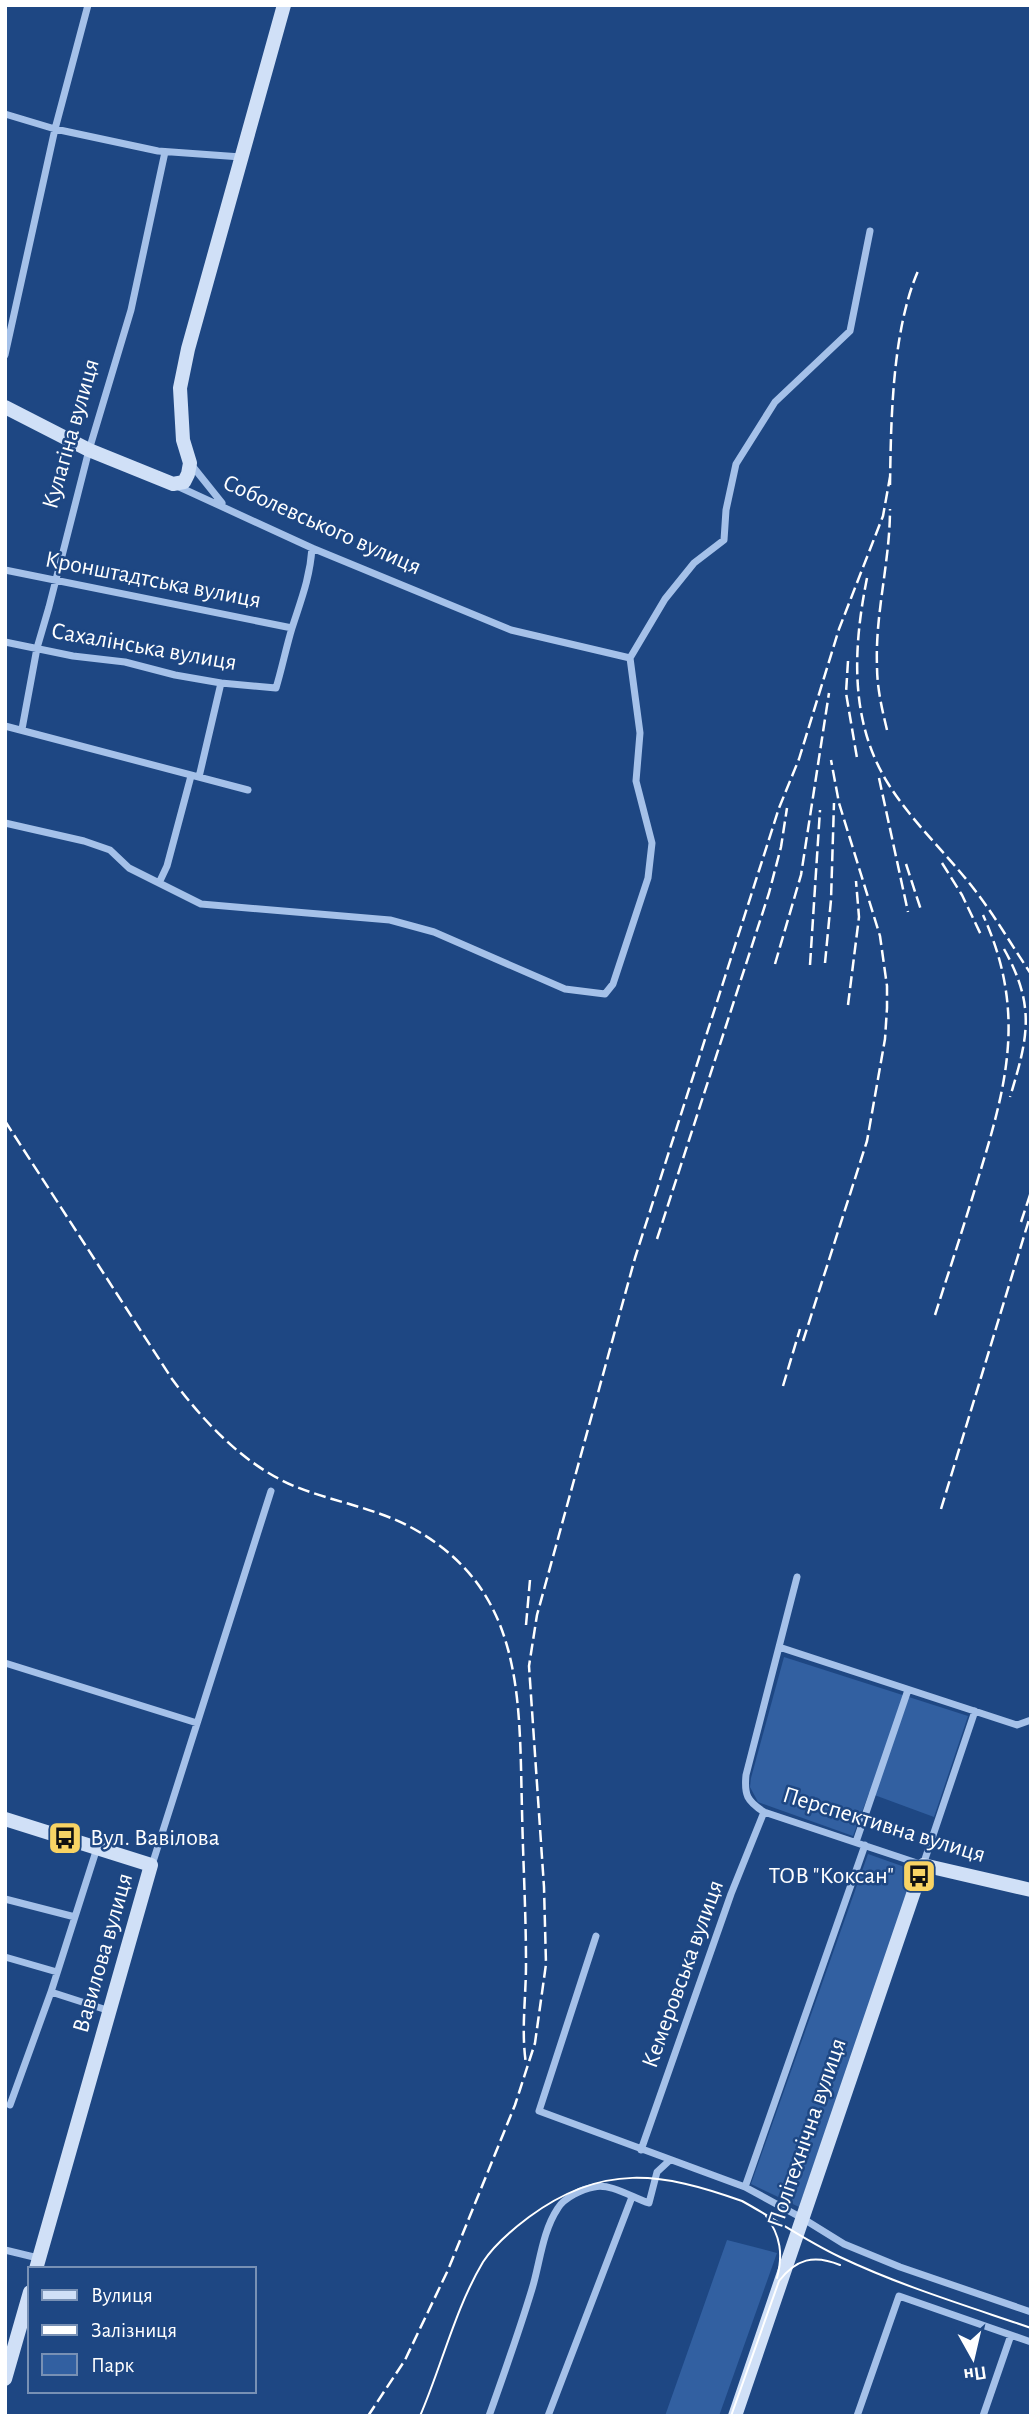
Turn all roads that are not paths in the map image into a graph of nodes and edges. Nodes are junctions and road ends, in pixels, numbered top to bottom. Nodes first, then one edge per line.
1 (88, 5) edge
2 (284, 5) edge
3 (5, 114) edge
4 (55, 129) junction
5 (165, 152) junction
6 (241, 157) junction
7 (870, 231) dead end
8 (5, 355) edge
9 (5, 407) edge
10 (89, 450) junction
11 (190, 463) junction
12 (173, 484) junction
13 (224, 505) junction
14 (312, 548) junction
15 (5, 569) edge
16 (56, 579) junction
17 (292, 628) junction
18 (5, 642) edge
19 (37, 648) junction
20 (630, 658) junction
21 (221, 683) junction
22 (5, 726) edge
23 (22, 729) junction
24 (195, 776) junction
25 (248, 790) dead end
26 (5, 823) edge
27 (159, 883) junction
28 (271, 1491) dead end
29 (797, 1577) dead end
30 (779, 1647) junction
31 (5, 1663) edge
32 (908, 1690) junction
33 (975, 1711) junction
34 (1031, 1720) edge
35 (197, 1723) junction
36 (764, 1812) junction
37 (5, 1819) edge
38 (856, 1842) junction
39 (865, 1845) junction
40 (97, 1848) junction
41 (151, 1865) junction
42 (923, 1865) junction
43 (1031, 1890) edge
44 (5, 1899) edge
45 (75, 1917) junction
46 (596, 1936) dead end
47 (5, 1957) edge
48 (57, 1972) junction
49 (51, 1992) junction
50 (110, 2011) junction
51 (10, 2105) dead end
52 (641, 2150) junction
53 (670, 2160) junction
54 (745, 2187) junction
55 (632, 2197) junction
56 (802, 2218) junction
57 (5, 2250) edge
58 (38, 2264) edge
59 (28, 2299) edge
60 (1031, 2312) edge
61 (1011, 2335) junction
62 (1031, 2342) edge
63 (5, 2379) edge
64 (489, 2416) edge
65 (548, 2416) edge
66 (735, 2416) edge
67 (857, 2416) edge
68 (983, 2416) edge

1 - 4 street
2 - 6 street
3 - 4 street
4 - 5 street
4 - 8 street
5 - 6 street
5 - 10 street, Кулагіна вулиця
6 - 11 street
7 - 20 street
9 - 10 street, Соболевського вулиця
10 - 12 street, Соболевського вулиця
10 - 16 street, Кулагіна вулиця
11 - 12 street
11 - 13 street
12 - 13 street, Соболевського вулиця
13 - 14 street, Соболевського вулиця
14 - 17 street
14 - 20 street, Соболевського вулиця
15 - 16 street, Кронштадтська вулиця
16 - 17 street, Кронштадтська вулиця
16 - 19 street, Кулагіна вулиця
17 - 21 street, Сахалінська вулиця
18 - 19 street, Сахалінська вулиця
19 - 21 street, Сахалінська вулиця
19 - 23 street, Кулагіна вулиця
20 - 27 street
21 - 24 street
22 - 23 street
23 - 24 street
24 - 25 street
24 - 27 street
26 - 27 street
28 - 35 street, Вавилова вулиця
29 - 30 street, Перспективна вулиця
30 - 32 street
30 - 36 street, Перспективна вулиця
31 - 35 street
32 - 33 street
32 - 38 street
33 - 34 street
33 - 42 street
35 - 41 street, Вавилова вулиця
36 - 38 street, Перспективна вулиця
36 - 52 street, Кемеровська вулиця
37 - 40 street
38 - 39 street, Перспективна вулиця
39 - 42 street, Перспективна вулиця
39 - 54 street
40 - 41 street
40 - 45 street
41 - 50 street, Вавилова вулиця
42 - 43 street, Перспективна вулиця
42 - 56 street, Політехнічна вулиця
44 - 45 street
45 - 48 street
46 - 52 street
47 - 48 street
48 - 49 street
49 - 50 street
49 - 51 street
50 - 58 street, Вавилова вулиця
52 - 53 street
53 - 54 street
53 - 55 street
54 - 56 street
55 - 64 street
55 - 65 street
56 - 60 street
56 - 66 street, Політехнічна вулиця
57 - 58 street
59 - 63 street
61 - 62 street
61 - 67 street
61 - 68 street

